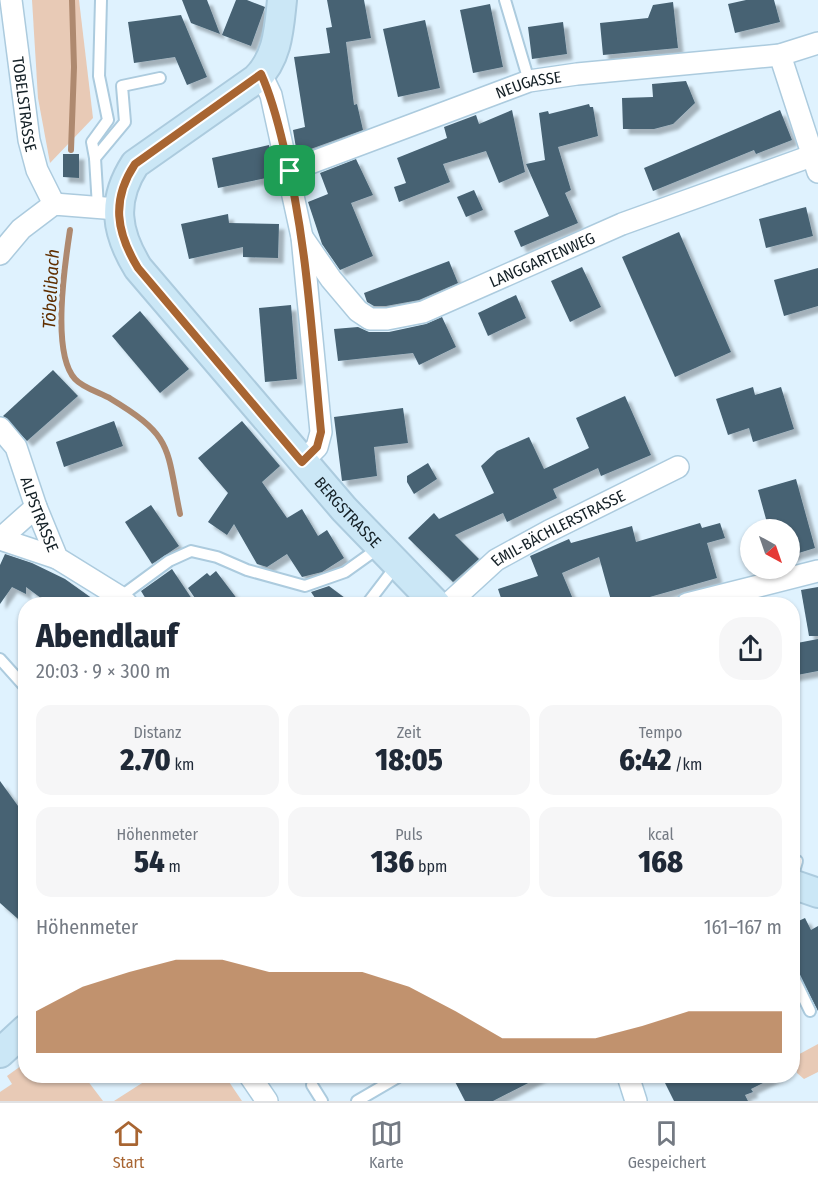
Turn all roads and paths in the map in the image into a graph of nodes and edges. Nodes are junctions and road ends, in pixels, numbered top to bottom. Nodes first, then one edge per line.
1 (11, 0) edge
2 (101, 0) edge
3 (282, 0) edge
4 (505, 0) edge
5 (818, 43) edge
6 (780, 55) junction
7 (261, 74) junction
8 (160, 78) dead end
9 (530, 81) junction
10 (94, 158) junction
11 (816, 163) edge
12 (290, 171) junction
13 (54, 204) junction
14 (107, 208) junction
15 (302, 237) junction
16 (0, 254) edge
17 (0, 428) edge
18 (302, 462) junction
19 (678, 467) dead end
20 (36, 507) junction
21 (0, 539) edge
22 (389, 555) junction
23 (57, 558) junction
24 (818, 571) edge
25 (117, 597) edge
26 (128, 597) edge
27 (370, 597) edge
28 (429, 597) edge
29 (456, 597) edge
30 (715, 597) edge
31 (0, 659) edge
32 (18, 679) edge
33 (800, 877) edge
34 (818, 893) edge
35 (800, 990) edge
36 (810, 1011) dead end
37 (18, 1036) edge
38 (0, 1053) edge
39 (255, 1083) edge
40 (388, 1083) edge
41 (630, 1083) edge
42 (312, 1085) dead end
43 (267, 1101) edge
44 (322, 1101) edge
45 (357, 1101) edge
46 (636, 1101) edge

1 - 13 street, TOBELSTRASSE
2 - 10 lane
3 - 7 main road, BERGSTRASSE
4 - 9 lane
5 - 6 street, NEUGASSE
6 - 9 street, NEUGASSE
6 - 11 street
7 - 12 street
7 - 14 main road, BERGSTRASSE
8 - 10 lane
9 - 12 street, NEUGASSE
10 - 14 lane
11 - 15 street, LANGGARTENWEG
12 - 15 street
13 - 14 street
13 - 16 street
14 - 18 main road, BERGSTRASSE
15 - 18 street
17 - 20 street, ALPSTRASSE
18 - 22 main road, BERGSTRASSE
19 - 29 street, EMIL-BÄCHLERSTRASSE
20 - 21 street
20 - 23 street, ALPSTRASSE
21 - 23 street
22 - 26 lane
22 - 27 lane
22 - 28 main road, BERGSTRASSE
23 - 25 street, ALPSTRASSE
24 - 30 street
31 - 32 lane
33 - 34 main road
35 - 36 lane
37 - 38 main road
39 - 43 street
40 - 45 lane
41 - 46 street
42 - 44 lane

